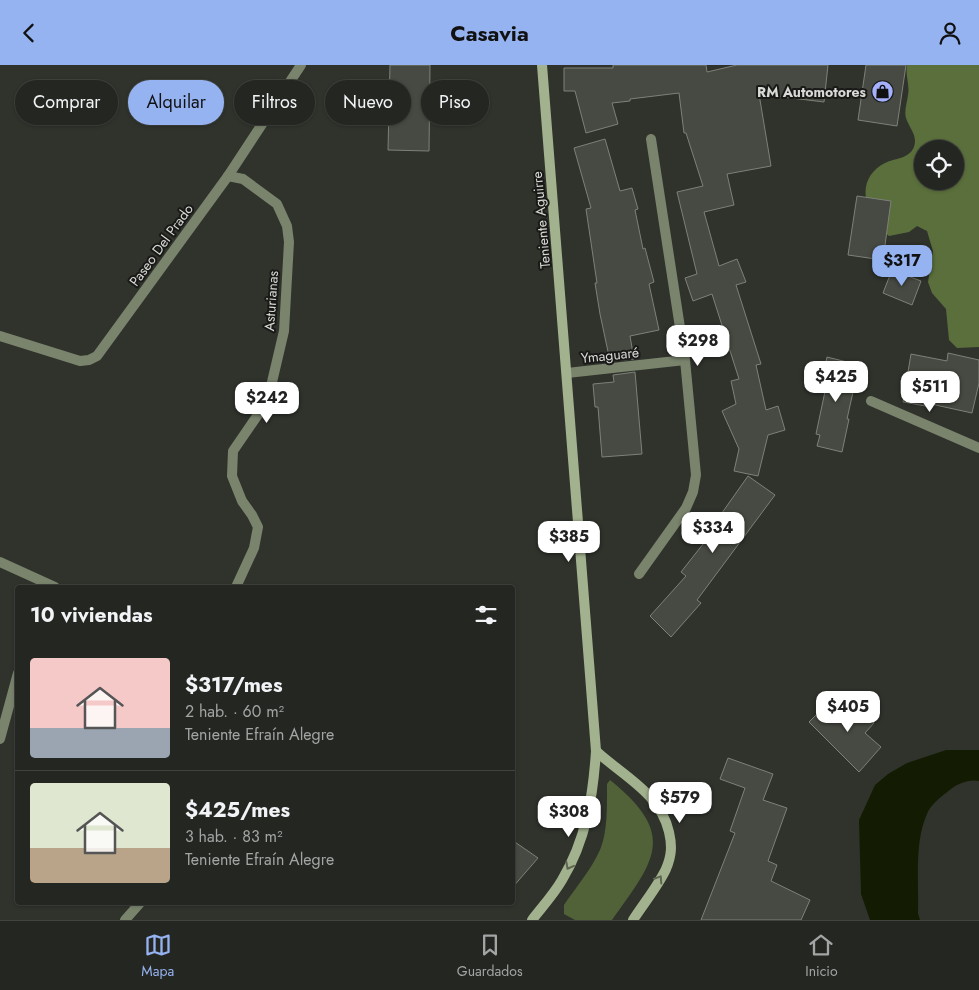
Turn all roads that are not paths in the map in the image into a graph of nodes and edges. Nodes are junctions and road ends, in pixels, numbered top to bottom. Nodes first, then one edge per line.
1 (302, 65) edge
2 (542, 65) edge
3 (651, 139) dead end
4 (228, 175) junction
5 (0, 336) edge
6 (685, 360) junction
7 (567, 373) junction
8 (871, 401) dead end
9 (979, 448) edge
10 (0, 562) edge
11 (640, 574) dead end
12 (41, 585) edge
13 (237, 585) edge
14 (15, 684) edge
15 (0, 739) edge
16 (596, 751) junction
17 (138, 905) edge
18 (125, 920) edge
19 (532, 920) edge
20 (633, 920) edge

1 - 4 street, Paseo Del Prado
2 - 7 main road, Teniente Aguirre
3 - 6 street
4 - 5 street, Paseo Del Prado
4 - 13 street, Asturianas
6 - 7 street, Ymaguaré
6 - 11 street
7 - 16 main road, Teniente Aguirre
8 - 9 street
10 - 12 street
14 - 15 street
16 -> 19 main road, Teniente Aguirre
20 -> 16 main road
17 - 18 street

